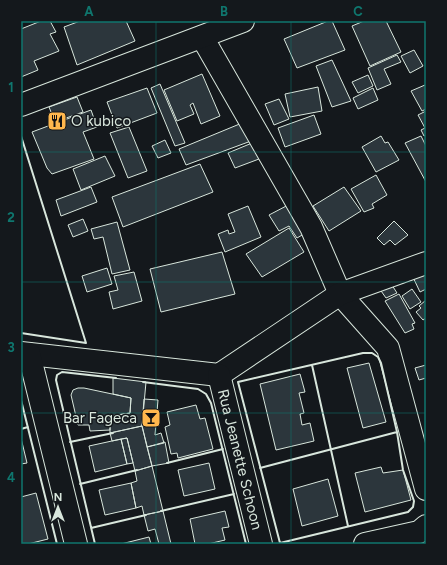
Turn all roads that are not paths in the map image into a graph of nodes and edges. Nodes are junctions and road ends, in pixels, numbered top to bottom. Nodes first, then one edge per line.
1 (243, 21) edge
2 (202, 37) junction
3 (21, 105) edge
4 (426, 263) edge
5 (340, 294) junction
6 (25, 354) edge
7 (219, 375) junction
8 (426, 489) edge
9 (426, 526) edge
10 (76, 544) edge
11 (262, 544) edge
12 (365, 544) edge

1 - 2 street
2 - 3 street
2 - 5 street
4 - 5 street
5 - 7 street
5 - 8 street
6 - 7 street
6 - 10 street
7 - 11 street, Rua Jeanette Schoon
9 - 12 street

